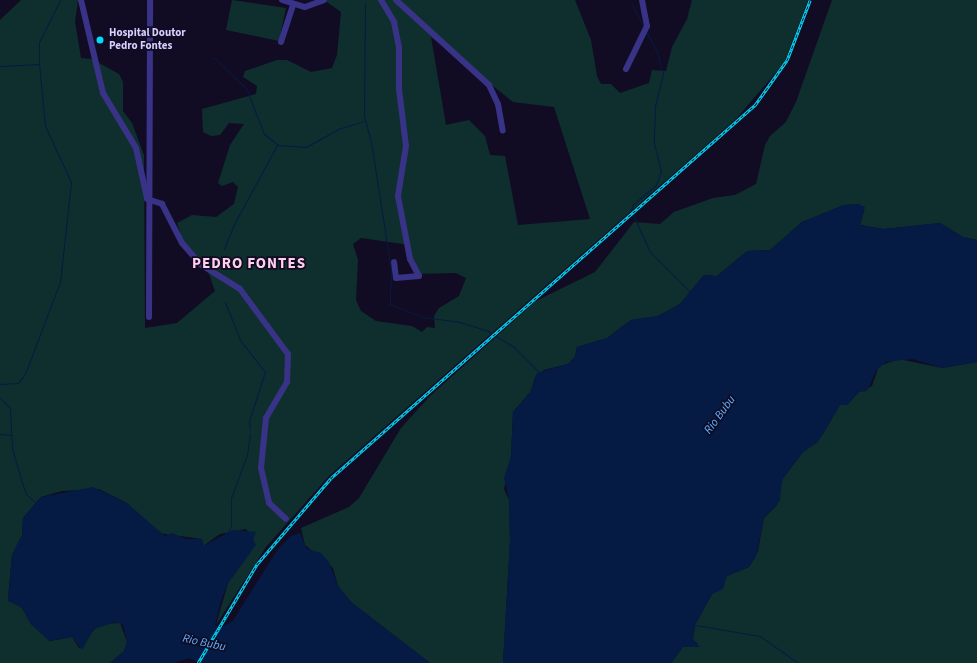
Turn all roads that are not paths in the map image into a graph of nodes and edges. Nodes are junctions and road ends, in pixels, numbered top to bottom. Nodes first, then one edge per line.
1 (81, 0) edge
2 (150, 0) edge
3 (282, 0) edge
4 (324, 0) edge
5 (381, 0) edge
6 (396, 0) edge
7 (642, 0) edge
8 (293, 4) junction
9 (281, 42) dead end
10 (626, 69) dead end
11 (503, 131) dead end
12 (149, 199) junction
13 (394, 262) dead end
14 (149, 317) dead end
15 (286, 519) dead end

1 - 12 street
2 - 12 street
3 - 8 street
4 - 8 street
5 - 13 street
6 - 11 street
7 - 10 street
8 - 9 street
12 - 14 street
12 - 15 street

